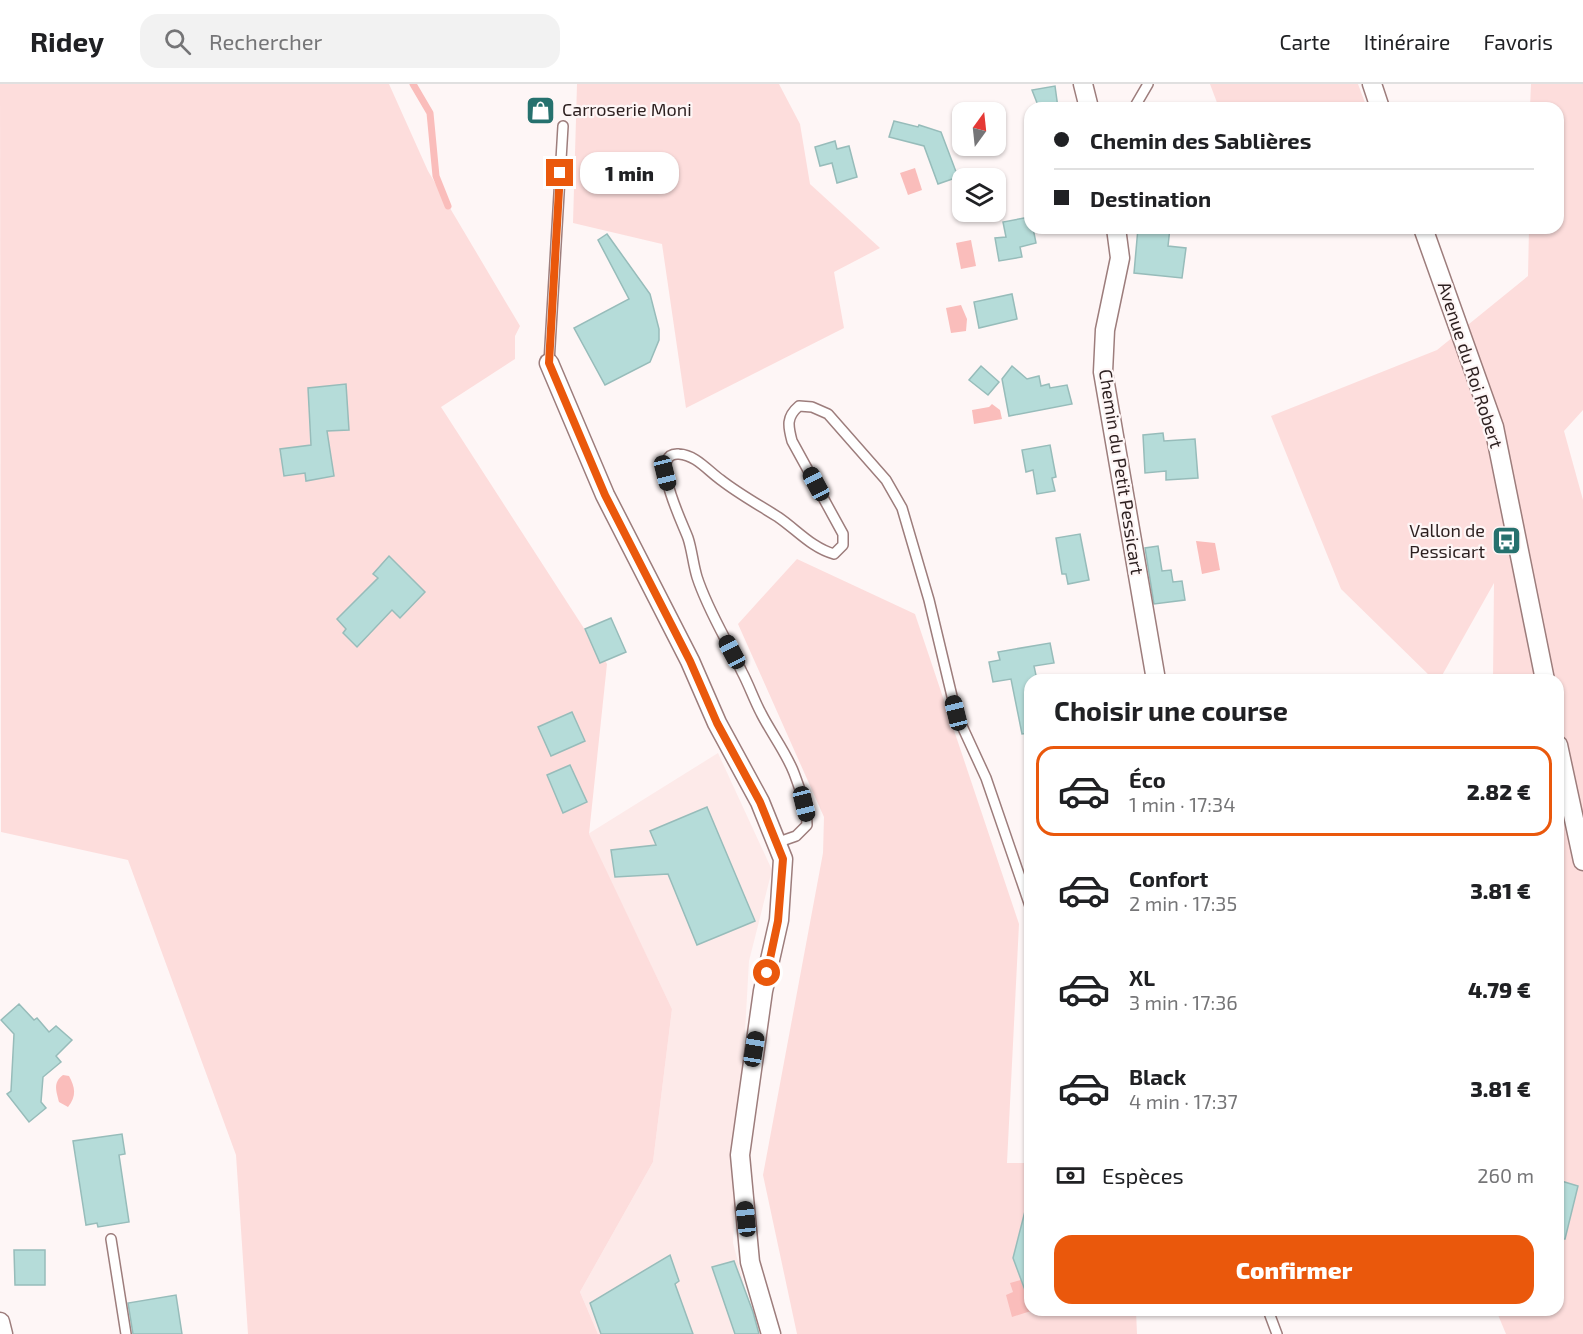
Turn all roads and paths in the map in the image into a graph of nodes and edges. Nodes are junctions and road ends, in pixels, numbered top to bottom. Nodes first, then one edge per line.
1 (1083, 84) edge
2 (1148, 84) edge
3 (1372, 84) edge
4 (1088, 102) edge
5 (1138, 102) edge
6 (1378, 102) edge
7 (563, 126) dead end
8 (1117, 234) edge
9 (1426, 234) edge
10 (549, 363) joint
11 (1155, 674) edge
12 (1544, 674) edge
13 (1564, 774) edge
14 (776, 843) junction
15 (1583, 861) edge
16 (1024, 888) edge
17 (111, 1239) dead end
18 (1270, 1316) edge
19 (0, 1322) edge
20 (3, 1334) edge
21 (126, 1334) edge
22 (771, 1334) edge
23 (1277, 1334) edge

1 - 4 street
2 - 5 lane
3 - 6 street
7 - 10 lane
8 - 11 street, Chemin du Petit Pessicart
9 - 12 street, Avenue du Roi Robert
10 - 14 street
13 - 15 street
14 - 16 lane
14 - 22 street
17 - 21 lane
18 - 23 lane
19 - 20 street

